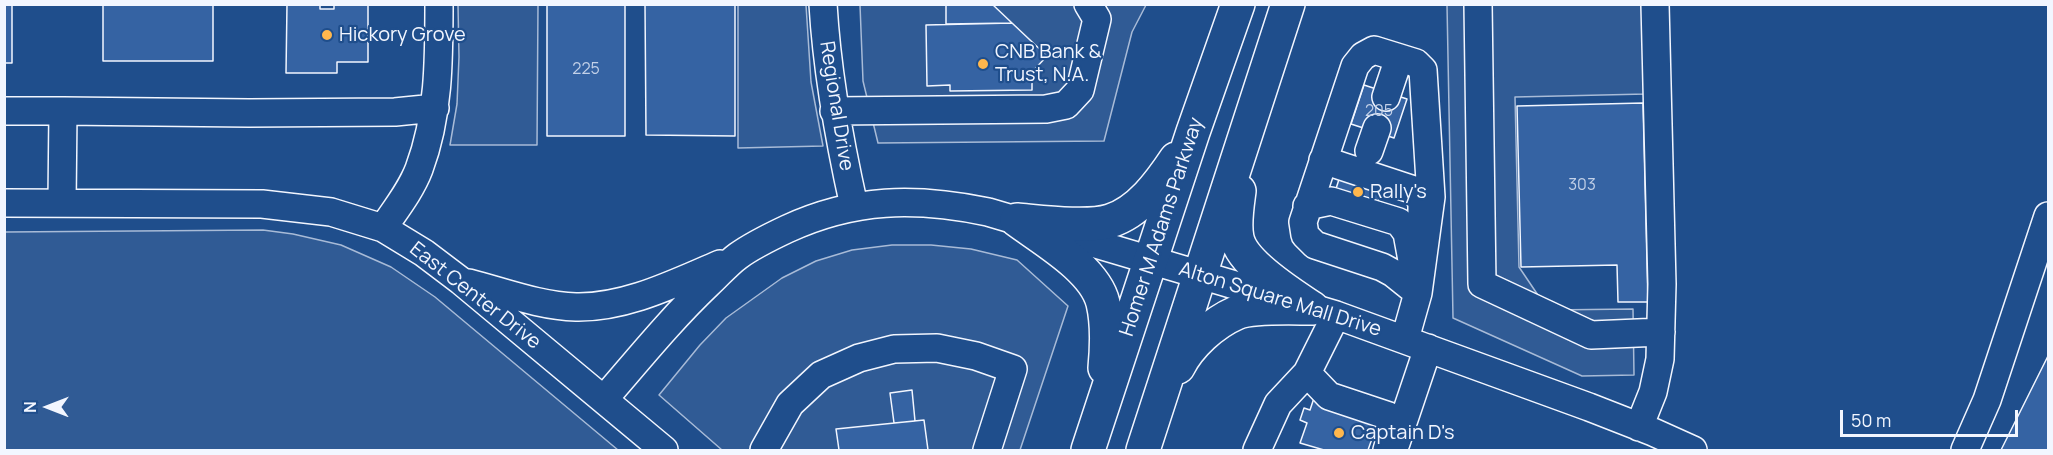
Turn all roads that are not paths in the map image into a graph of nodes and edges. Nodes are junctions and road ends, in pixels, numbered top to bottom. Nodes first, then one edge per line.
1 (439, 4) edge
2 (839, 4) edge
3 (1088, 4) edge
4 (1238, 4) edge
5 (1288, 4) edge
6 (1478, 4) edge
7 (1655, 4) edge
8 (823, 5) edge
9 (1399, 58) junction
10 (1386, 97) dead end
11 (435, 108) junction
12 (4, 111) edge
13 (63, 111) junction
14 (834, 111) junction
15 (1193, 132) junction
16 (1244, 138) junction
17 (1323, 160) junction
18 (4, 203) edge
19 (62, 203) junction
20 (854, 206) junction
21 (1307, 206) junction
22 (2049, 216) edge
23 (1017, 220) junction
24 (383, 228) junction
25 (738, 256) junction
26 (1150, 260) junction
27 (1422, 265) junction
28 (1200, 275) junction
29 (461, 280) junction
30 (1418, 293) junction
31 (1324, 312) junction
32 (1661, 332) junction
33 (1417, 343) junction
34 (1307, 373) junction
35 (604, 399) junction
36 (1103, 405) junction
37 (1154, 417) junction
38 (1639, 427) junction
39 (664, 450) edge
40 (764, 450) edge
41 (987, 450) edge
42 (1088, 450) edge
43 (1143, 450) edge
44 (1257, 450) edge
45 (1387, 450) edge
46 (1394, 450) edge
47 (1693, 450) edge
48 (1965, 450) edge

1 - 11 street
2 - 8 street
3 - 14 street
4 - 15 main road, Homer M Adams Parkway
5 - 16 main road
6 - 32 street
7 - 32 street
8 - 14 street, Regional Drive
9 - 10 street
9 - 17 street
9 - 27 street
11 - 13 street
11 - 24 street
12 - 13 street
13 - 19 street
14 - 20 street, Regional Drive
15 - 23 main road
15 - 26 main road, Homer M Adams Parkway
16 - 28 main road
16 - 31 main road
17 - 21 street
17 - 27 street
18 - 19 street, East Center Drive
19 - 24 street, East Center Drive
20 - 23 street, Alton Square Mall Drive
20 - 25 street, Alton Square Mall Drive
21 - 30 street
21 - 30 street
22 - 48 street
23 - 26 street, Alton Square Mall Drive
23 - 36 main road
24 - 29 street, East Center Drive
25 - 29 street
25 - 35 street, Alton Square Mall Drive
26 - 28 street, Alton Square Mall Drive
26 - 36 main road, Homer M Adams Parkway
27 - 30 street
28 - 31 street, Alton Square Mall Drive
28 - 37 main road
29 - 35 street, East Center Drive
30 - 33 street
31 - 33 street, Alton Square Mall Drive
31 - 34 street
31 - 37 main road
32 - 38 street
33 - 38 street, Alton Square Mall Drive
33 - 46 street
34 - 44 street
34 - 45 street
35 - 39 street, East Center Drive
36 - 42 main road, Homer M Adams Parkway
37 - 43 main road
38 - 47 street, Alton Square Mall Drive
40 - 41 street

